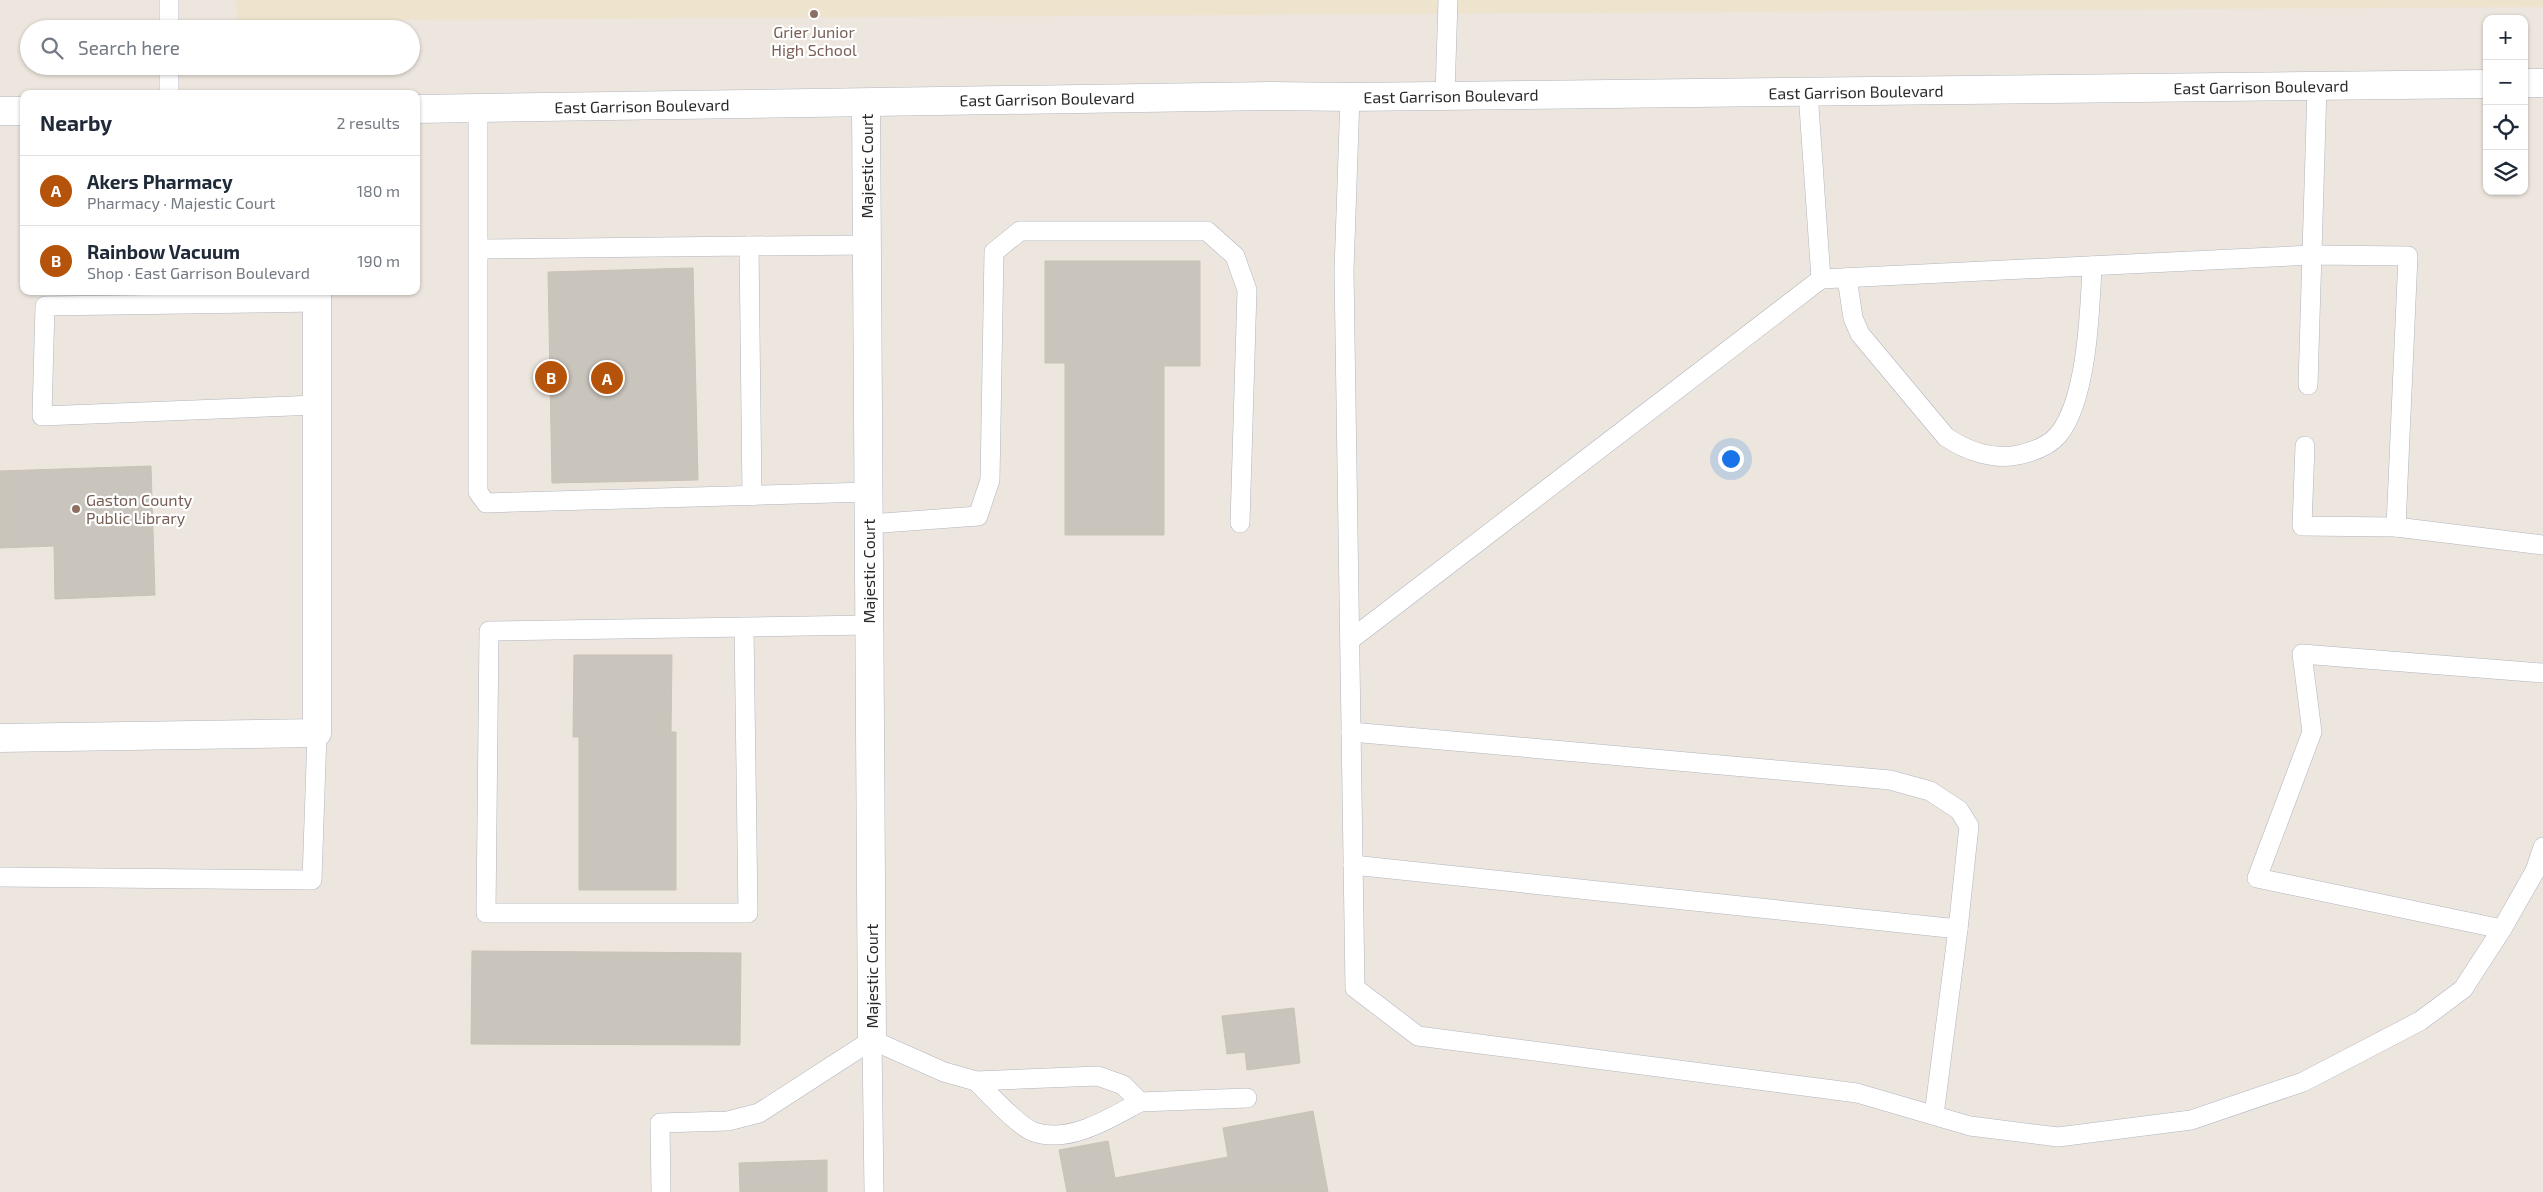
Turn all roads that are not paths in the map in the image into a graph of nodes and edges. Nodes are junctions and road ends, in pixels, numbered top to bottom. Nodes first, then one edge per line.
1 (169, 0) edge
2 (1448, 0) edge
3 (169, 20) edge
4 (169, 75) edge
5 (2528, 83) edge
6 (2543, 83) edge
7 (2483, 84) edge
8 (2317, 86) junction
9 (169, 90) edge
10 (1808, 92) junction
11 (1445, 95) junction
12 (1350, 97) junction
13 (866, 103) junction
14 (478, 108) junction
15 (420, 109) edge
16 (0, 111) edge
17 (20, 111) edge
18 (867, 245) junction
19 (749, 246) junction
20 (480, 249) junction
21 (2313, 255) junction
22 (2092, 266) junction
23 (1847, 278) junction
24 (1821, 279) junction
25 (317, 297) edge
26 (2308, 385) dead end
27 (317, 405) junction
28 (2305, 446) dead end
29 (869, 492) junction
30 (752, 496) junction
31 (1240, 523) dead end
32 (869, 524) junction
33 (2396, 527) junction
34 (2543, 545) edge
35 (869, 625) junction
36 (744, 627) junction
37 (1350, 640) junction
38 (2543, 673) edge
39 (1351, 732) junction
40 (317, 733) junction
41 (0, 738) edge
42 (2543, 847) edge
43 (1353, 865) junction
44 (0, 877) edge
45 (1958, 929) junction
46 (2502, 929) junction
47 (872, 1040) junction
48 (976, 1081) junction
49 (1247, 1098) dead end
50 (1140, 1102) junction
51 (1934, 1115) junction
52 (661, 1192) edge
53 (874, 1192) edge

1 - 3 lane
2 - 11 lane
4 - 9 lane
5 - 6 main road
7 - 8 main road, East Garrison Boulevard
8 - 10 main road, East Garrison Boulevard
8 - 21 lane
10 - 11 main road, East Garrison Boulevard
10 - 24 lane
11 - 12 main road, East Garrison Boulevard
12 - 13 main road, East Garrison Boulevard
12 - 37 lane
13 - 14 main road, East Garrison Boulevard
13 - 18 main road, Majestic Court
14 - 15 main road, East Garrison Boulevard
14 - 20 lane
16 - 17 main road
18 - 19 lane
18 - 29 main road, Majestic Court
19 - 20 lane
19 - 30 lane
20 - 30 lane
21 - 22 lane
21 - 26 lane
21 - 33 lane
22 - 23 lane
22 - 23 lane
23 - 24 lane
24 - 37 lane
25 - 27 main road
25 - 27 lane
27 - 40 main road
28 - 33 lane
29 - 30 lane
29 - 32 main road, Majestic Court
31 - 32 lane
32 - 35 main road, Majestic Court
33 - 34 lane
35 - 36 lane
35 - 47 main road, Majestic Court
36 - 36 lane
37 - 39 lane
38 - 46 lane
39 - 43 lane
39 - 45 lane
40 - 41 main road
40 - 44 lane
42 - 46 lane
43 - 45 lane
43 - 51 lane
45 - 51 lane
46 - 51 lane
47 - 48 lane
47 - 52 lane
47 - 53 lane
48 - 50 lane
48 - 50 lane
49 - 50 lane

